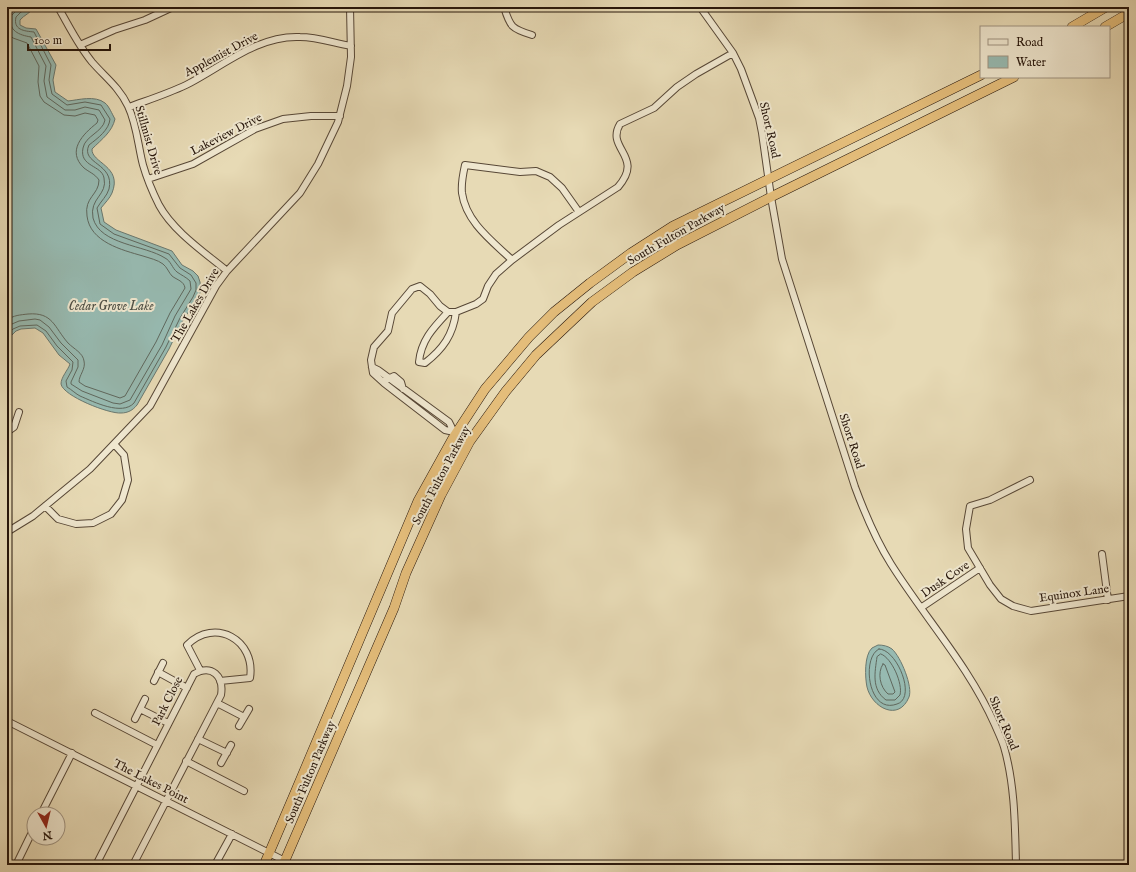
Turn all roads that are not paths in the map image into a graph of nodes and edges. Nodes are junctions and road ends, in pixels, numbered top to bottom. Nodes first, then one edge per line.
1 (58, 7) edge
2 (173, 7) edge
3 (350, 7) edge
4 (504, 7) edge
5 (700, 7) edge
6 (1106, 7) edge
7 (1129, 13) edge
8 (1074, 26) edge
9 (1107, 26) edge
10 (532, 35) dead end
11 (80, 45) junction
12 (351, 46) junction
13 (733, 54) junction
14 (980, 75) edge
15 (1012, 78) edge
16 (129, 107) junction
17 (340, 116) junction
18 (148, 179) junction
19 (769, 180) junction
20 (771, 197) junction
21 (579, 212) junction
22 (512, 260) junction
23 (227, 271) junction
24 (448, 312) junction
25 (456, 312) junction
26 (386, 380) junction
27 (419, 400) junction
28 (414, 406) junction
29 (19, 412) dead end
30 (7, 432) edge
31 (455, 432) junction
32 (470, 441) junction
33 (114, 444) junction
34 (1030, 480) dead end
35 (45, 506) junction
36 (7, 532) edge
37 (1102, 554) dead end
38 (980, 568) junction
39 (1129, 596) edge
40 (1108, 600) junction
41 (922, 608) junction
42 (163, 663) dead end
43 (200, 670) junction
44 (158, 672) junction
45 (154, 681) dead end
46 (220, 681) junction
47 (187, 688) junction
48 (145, 700) dead end
49 (217, 703) junction
50 (140, 709) junction
51 (249, 709) dead end
52 (95, 713) dead end
53 (244, 717) junction
54 (135, 718) dead end
55 (7, 721) edge
56 (168, 723) junction
57 (239, 726) dead end
58 (198, 739) junction
59 (157, 745) junction
60 (231, 745) dead end
61 (72, 753) junction
62 (227, 753) junction
63 (186, 761) junction
64 (221, 764) dead end
65 (136, 786) junction
66 (244, 791) dead end
67 (166, 801) junction
68 (45, 806) edge
69 (232, 834) junction
70 (26, 844) edge
71 (268, 852) junction
72 (284, 863) edge
73 (16, 865) edge
74 (96, 865) edge
75 (133, 865) edge
76 (215, 865) edge
77 (264, 865) edge
78 (1016, 865) edge

1 - 11 street, Stillmist Drive
2 - 11 street
3 - 12 street, The Lakes Drive
4 - 10 street
5 - 13 street, Short Road
6 - 8 highway
7 - 9 highway
11 - 16 street, Stillmist Drive
12 - 16 street, Applemist Drive
12 - 17 street, The Lakes Drive
13 - 19 street, Short Road
13 - 21 street
14 - 19 highway, South Fulton Parkway
15 - 20 highway, South Fulton Parkway
16 - 18 street, Stillmist Drive
17 - 18 street, Lakeview Drive
17 - 23 street, The Lakes Drive
18 - 23 street, Stillmist Drive
19 - 20 street, Short Road
19 - 31 highway, South Fulton Parkway
20 - 32 highway, South Fulton Parkway
20 - 41 street, Short Road
21 - 22 street
21 - 22 street
22 - 25 street
23 - 33 street, The Lakes Drive
24 - 25 street
24 - 25 street
24 - 26 street
26 - 27 street
26 - 28 street
27 - 28 street
27 - 31 street
28 - 31 street
29 - 30 street
31 - 32 street
31 - 71 highway, South Fulton Parkway
32 - 72 highway, South Fulton Parkway
33 - 35 street, The Lakes Drive
33 - 35 street
34 - 38 street, Equinox Lane
35 - 36 street, The Lakes Drive
37 - 40 street
38 - 40 street, Equinox Lane
38 - 41 street, Dusk Cove
39 - 40 street, Equinox Lane
41 - 78 street, Short Road
42 - 44 street
43 - 46 street, Park Close
43 - 46 street
43 - 47 street, Park Close
44 - 45 street
44 - 47 street
46 - 49 street
47 - 56 street, Park Close
48 - 50 street
49 - 53 street
49 - 58 street
50 - 54 street
50 - 56 street
51 - 53 street
52 - 59 street
53 - 57 street
55 - 61 street, The Lakes Point
56 - 59 street, Park Close
58 - 62 street
58 - 63 street
59 - 65 street, Park Close
60 - 62 street
61 - 65 street, The Lakes Point
61 - 68 street
62 - 64 street
63 - 66 street
63 - 67 street
65 - 67 street, The Lakes Point
65 - 74 street, Park Close
67 - 69 street, The Lakes Point
67 - 75 street
69 - 71 street, The Lakes Point
69 - 76 street
70 - 73 street
71 - 72 street, The Lakes Point
71 - 77 highway, South Fulton Parkway

